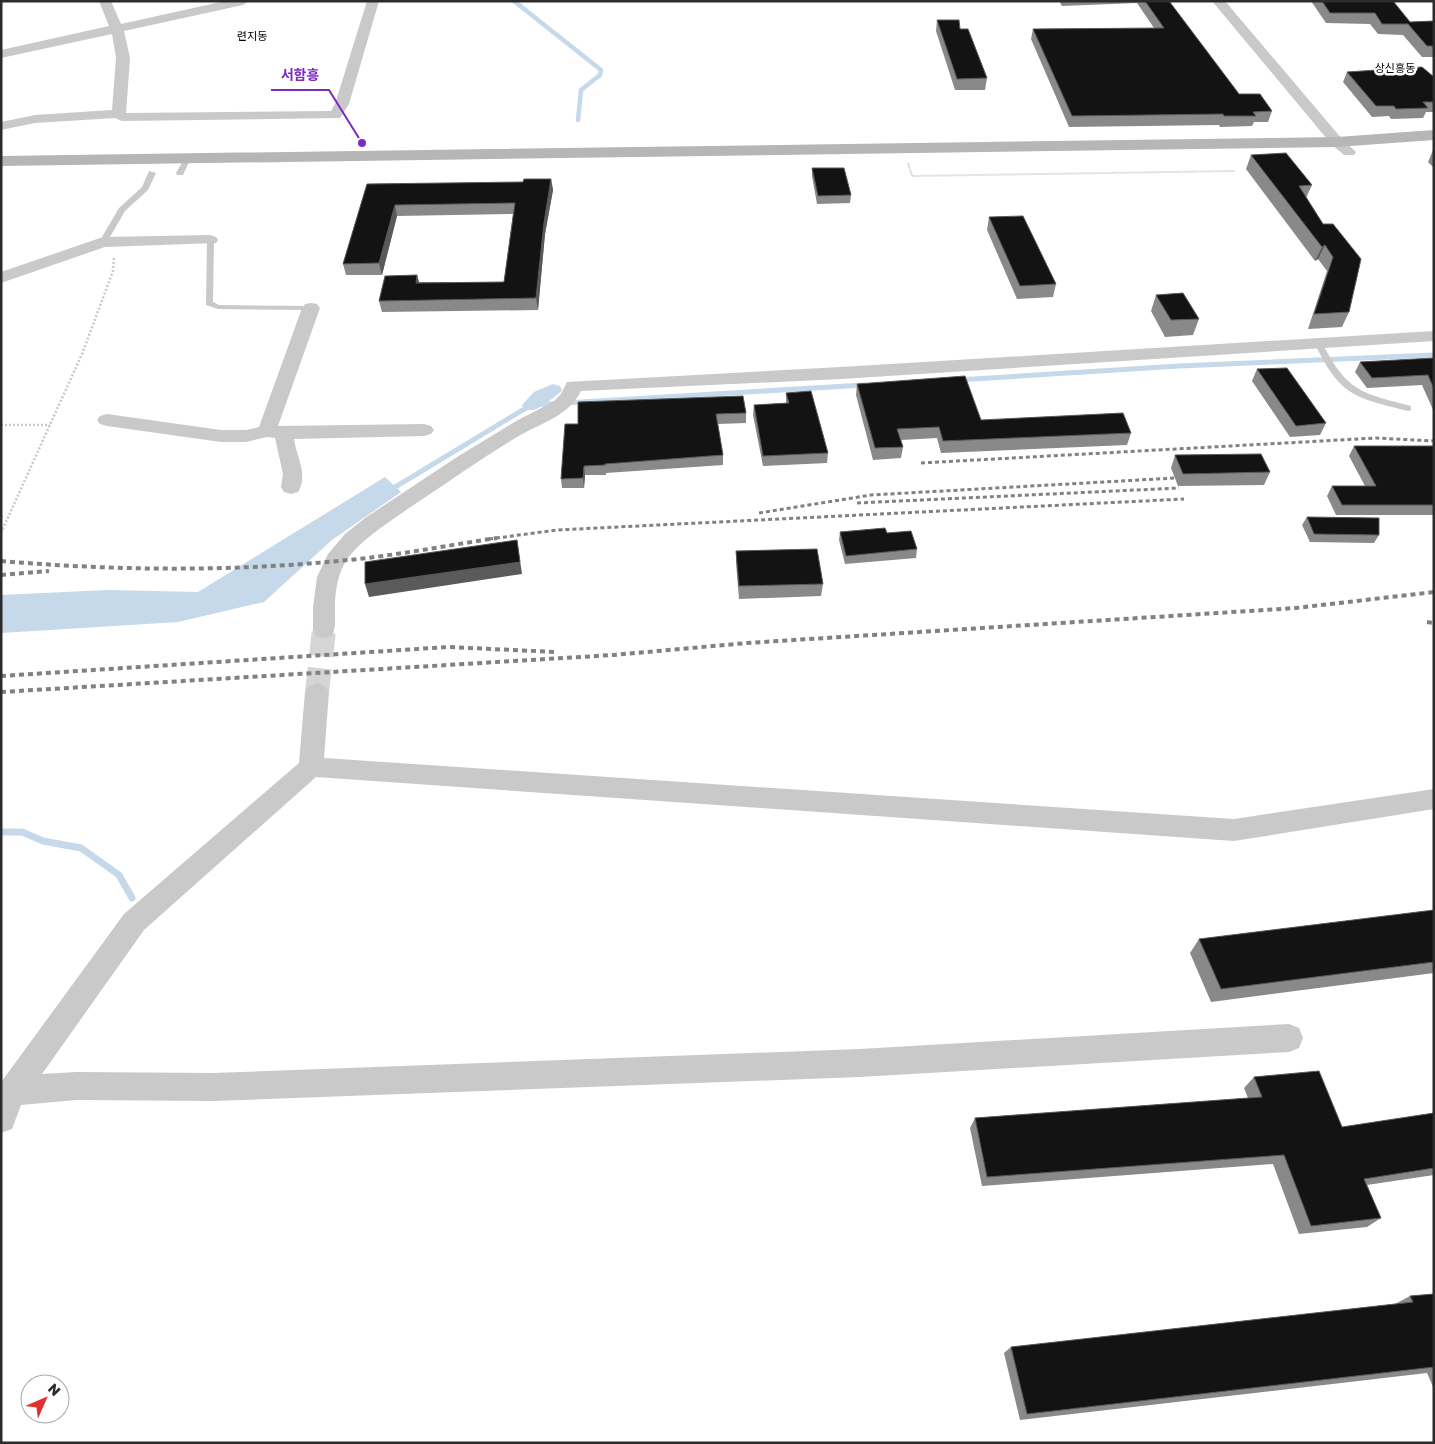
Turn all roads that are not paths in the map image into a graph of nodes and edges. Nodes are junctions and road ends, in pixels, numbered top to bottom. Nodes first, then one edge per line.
1 (105, 1) edge
2 (243, 1) edge
3 (373, 1) edge
4 (1218, 1) edge
5 (116, 29) junction
6 (1, 54) edge
7 (119, 114) junction
8 (1, 126) edge
9 (1434, 135) edge
10 (1343, 147) junction
11 (1434, 147) edge
12 (1, 162) edge
13 (183, 166) junction
14 (152, 173) junction
15 (1, 175) edge
16 (210, 240) joint
17 (109, 242) junction
18 (1, 278) edge
19 (311, 308) joint
20 (1434, 336) edge
21 (1320, 347) junction
22 (1408, 408) dead end
23 (107, 420) dead end
24 (424, 430) dead end
25 (277, 432) junction
26 (290, 487) dead end
27 (324, 630) tunnel mouth
28 (317, 692) tunnel mouth
29 (311, 767) junction
30 (1434, 799) edge
31 (1289, 1038) dead end
32 (12, 1091) junction
33 (1, 1118) edge

1 - 5 street
2 - 5 street
3 - 7 street
4 - 10 street
5 - 6 street
5 - 7 street
7 - 8 street
9 - 10 main road
10 - 11 main road
10 - 13 main road
12 - 13 main road
13 - 14 main road
14 - 15 main road
14 - 17 lane
16 - 17 street
16 - 19 lane
17 - 18 street
19 - 25 street
20 - 21 street
21 - 22 lane
21 - 27 street
23 - 25 street
24 - 25 street
25 - 26 street
28 - 29 street
29 - 30 street
29 - 32 street
31 - 32 street
32 - 33 street

